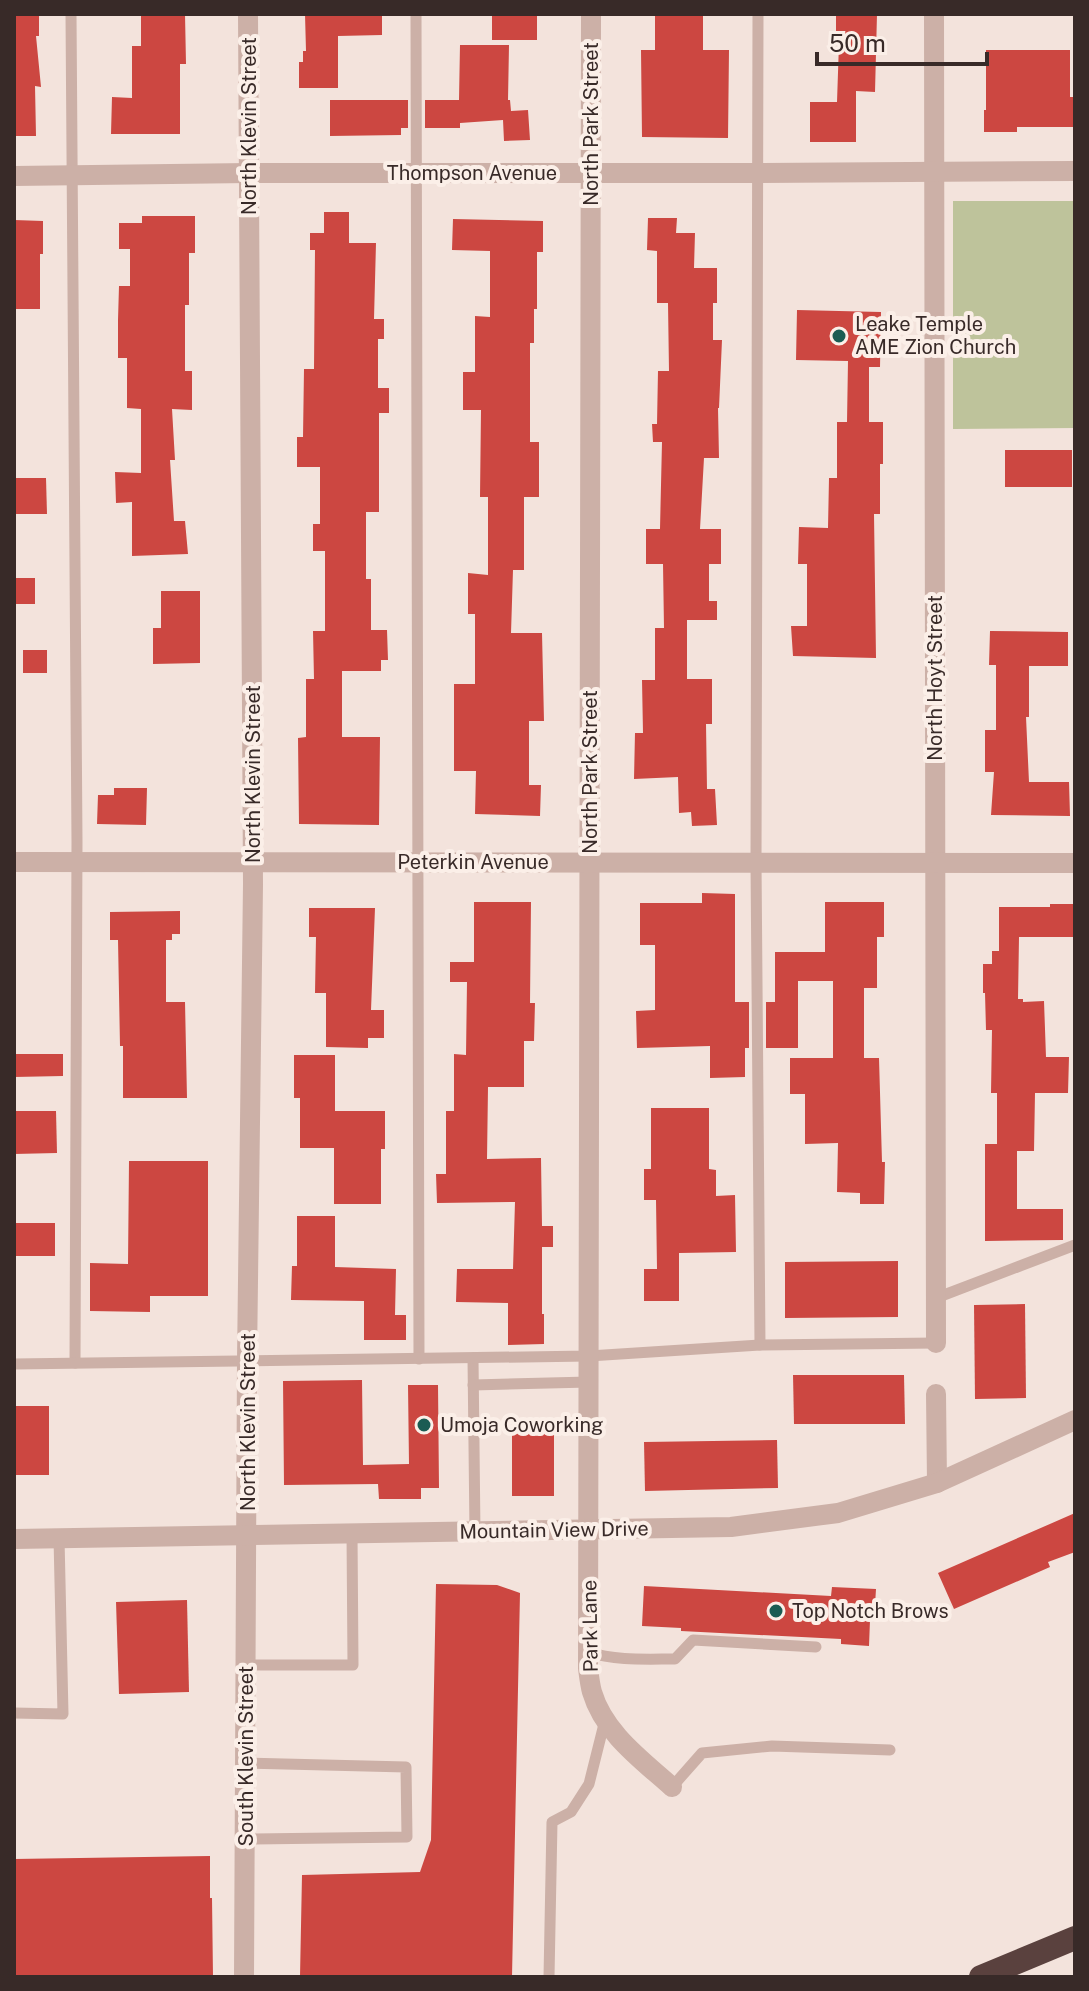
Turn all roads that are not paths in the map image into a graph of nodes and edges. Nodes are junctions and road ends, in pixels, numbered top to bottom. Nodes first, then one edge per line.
1 (71, 14) edge
2 (248, 14) edge
3 (416, 14) edge
4 (591, 14) edge
5 (758, 14) edge
6 (934, 14) edge
7 (935, 171) junction
8 (1075, 171) edge
9 (249, 173) junction
10 (415, 173) junction
11 (591, 173) junction
12 (758, 173) junction
13 (73, 175) junction
14 (14, 176) edge
15 (14, 862) edge
16 (77, 862) junction
17 (253, 862) junction
18 (417, 862) junction
19 (590, 863) junction
20 (756, 863) junction
21 (936, 863) junction
22 (1075, 863) edge
23 (1075, 1245) edge
24 (936, 1298) junction
25 (936, 1343) joint
26 (760, 1345) junction
27 (589, 1356) junction
28 (473, 1358) junction
29 (419, 1359) junction
30 (247, 1360) junction
31 (75, 1363) junction
32 (14, 1364) edge
33 (589, 1382) junction
34 (473, 1385) junction
35 (936, 1394) dead end
36 (1075, 1420) edge
37 (937, 1483) junction
38 (589, 1530) junction
39 (475, 1532) junction
40 (352, 1533) junction
41 (247, 1534) junction
42 (59, 1538) junction
43 (14, 1539) edge
44 (816, 1647) dead end
45 (588, 1652) junction
46 (247, 1665) junction
47 (14, 1713) edge
48 (605, 1720) junction
49 (890, 1750) dead end
50 (246, 1763) junction
51 (672, 1787) joint
52 (245, 1839) junction
53 (1075, 1938) edge
54 (244, 1977) edge
55 (549, 1977) edge
56 (981, 1977) edge

1 - 13 lane
2 - 9 street, North Klevin Street
3 - 10 lane
4 - 11 street, North Park Street
5 - 12 lane
6 - 7 street, North Hoyt Street
7 - 8 street, Thompson Avenue
7 - 12 street, Thompson Avenue
7 - 21 street, North Hoyt Street
9 - 10 street, Thompson Avenue
9 - 13 street, Thompson Avenue
9 - 17 street, North Klevin Street
10 - 11 street, Thompson Avenue
10 - 18 lane
11 - 12 street, Thompson Avenue
11 - 19 street, North Park Street
12 - 20 lane
13 - 14 street, Thompson Avenue
13 - 16 lane
15 - 16 street, Peterkin Avenue
16 - 17 street, Peterkin Avenue
16 - 31 lane
17 - 18 street, Peterkin Avenue
17 - 30 street, North Klevin Street
18 - 19 street, Peterkin Avenue
18 - 29 lane
19 - 20 street, Peterkin Avenue
19 - 27 street, North Park Street
20 - 21 street, Peterkin Avenue
20 - 26 lane
21 - 22 street, Peterkin Avenue
21 - 24 street, North Hoyt Street
23 - 24 lane
24 - 25 street, North Hoyt Street
25 - 26 lane
26 - 27 lane
27 - 28 lane
27 - 33 street, North Park Street
28 - 29 lane
28 - 34 lane
29 - 30 lane
30 - 31 lane
30 - 41 street, North Klevin Street
31 - 32 lane
33 - 34 lane
33 - 38 street, North Park Street
34 - 39 lane
35 - 37 street
36 - 37 street, Mountain View Drive
37 - 38 street, Mountain View Drive
38 - 39 street, Mountain View Drive
38 - 45 street, Park Lane
39 - 40 street, Mountain View Drive
40 - 41 street, Mountain View Drive
40 - 46 lane
41 - 42 street, Mountain View Drive
41 - 46 street, South Klevin Street
42 - 43 street, Mountain View Drive
42 - 47 lane
44 - 45 lane
45 - 48 street, Park Lane
46 - 50 street, South Klevin Street
48 - 51 street, Park Lane
48 - 55 lane
49 - 51 lane
50 - 52 street, South Klevin Street
50 - 52 lane
52 - 54 street, South Klevin Street
53 - 56 highway

